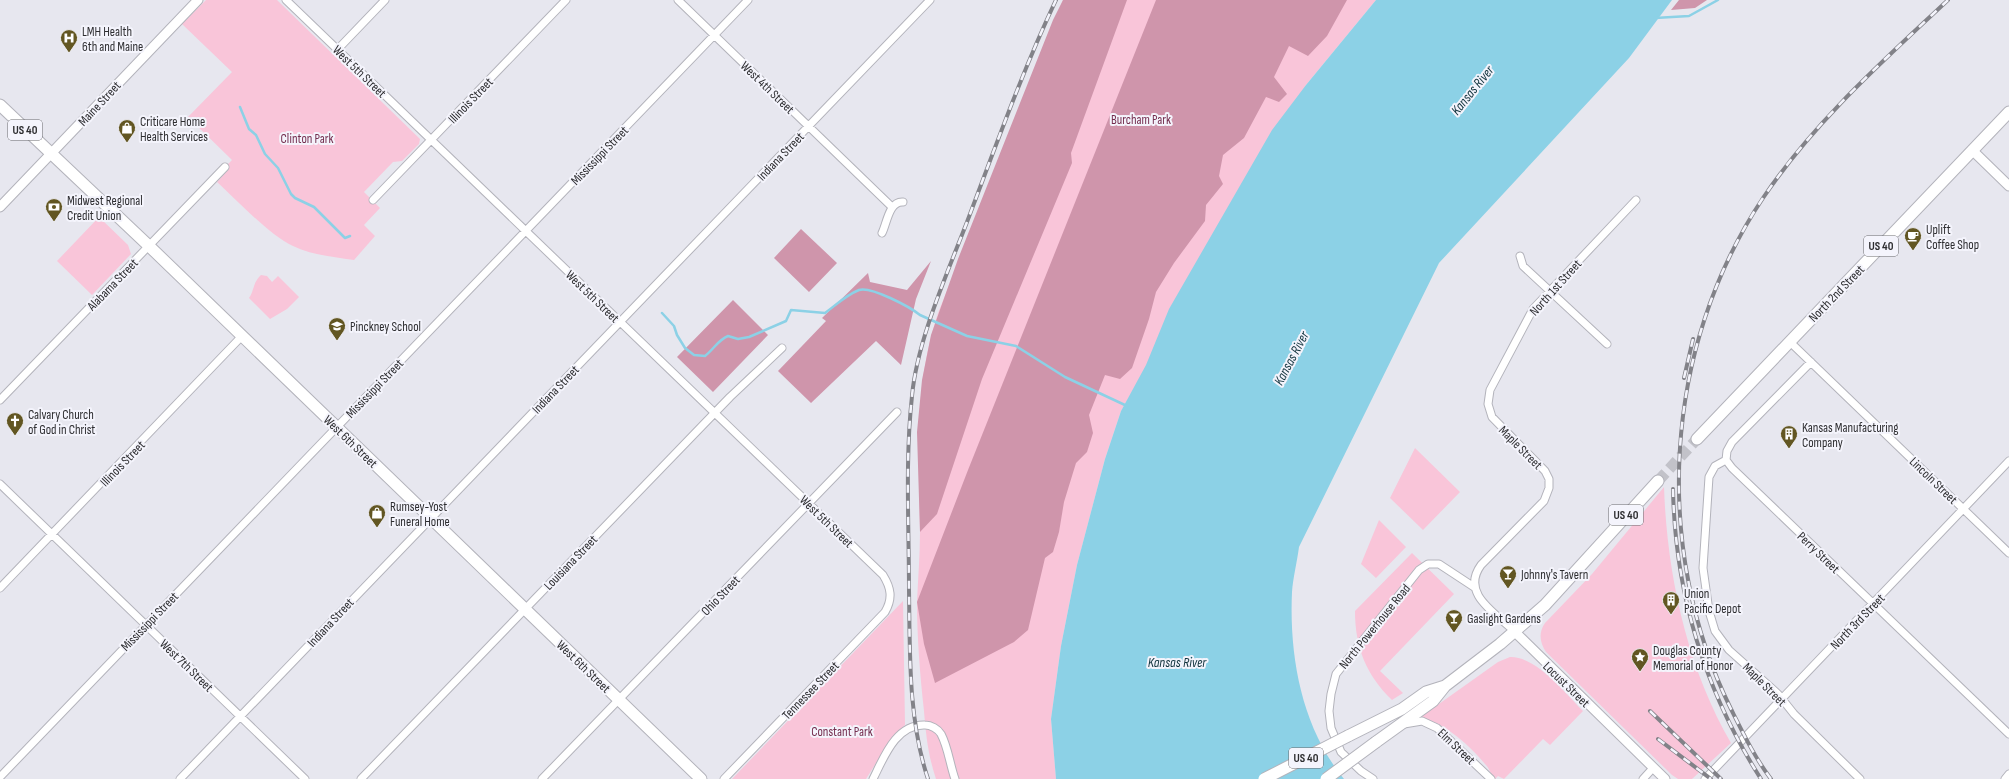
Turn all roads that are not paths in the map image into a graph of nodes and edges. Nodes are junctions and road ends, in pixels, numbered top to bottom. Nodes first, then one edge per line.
1 (198, 0) edge
2 (286, 0) edge
3 (385, 0) edge
4 (566, 0) edge
5 (678, 0) edge
6 (748, 0) edge
7 (930, 0) edge
8 (714, 35) junction
9 (337, 50) junction
10 (0, 105) edge
11 (2009, 112) edge
12 (808, 126) junction
13 (431, 140) junction
14 (1972, 150) junction
15 (51, 154) junction
16 (225, 168) dead end
17 (2009, 186) edge
18 (373, 200) dead end
19 (1636, 200) dead end
20 (903, 202) dead end
21 (0, 207) edge
22 (892, 207) junction
23 (525, 231) junction
24 (882, 233) dead end
25 (149, 246) junction
26 (1520, 256) dead end
27 (1550, 290) junction
28 (620, 322) junction
29 (242, 336) junction
30 (1790, 342) junction
31 (1607, 344) dead end
32 (782, 348) dead end
33 (1811, 362) junction
34 (0, 400) edge
35 (1488, 409) joint
36 (715, 412) junction
37 (897, 412) dead end
38 (336, 427) junction
39 (1697, 439) tunnel mouth
40 (1726, 460) junction
41 (2009, 462) edge
42 (1658, 481) tunnel mouth
43 (0, 484) edge
44 (808, 503) junction
45 (1964, 509) junction
46 (430, 518) junction
47 (52, 534) junction
48 (2009, 553) edge
49 (1474, 587) junction
50 (0, 588) edge
51 (891, 598) joint
52 (1873, 604) junction
53 (525, 609) junction
54 (146, 625) junction
55 (1515, 632) junction
56 (1445, 686) junction
57 (619, 700) junction
58 (1782, 700) junction
59 (241, 717) junction
60 (1395, 728) junction
61 (2009, 734) edge
62 (1654, 768) junction
63 (2009, 774) edge
64 (0, 777) edge
65 (180, 779) edge
66 (305, 779) edge
67 (360, 779) edge
68 (542, 779) edge
69 (701, 779) edge
70 (724, 779) edge
71 (873, 779) edge
72 (955, 779) edge
73 (1264, 779) edge
74 (1326, 779) edge
75 (1373, 779) edge
76 (1491, 779) edge
77 (1643, 779) edge
78 (1664, 779) edge
79 (1705, 779) edge
80 (1860, 779) edge
81 (2005, 779) edge

1 - 15 street, Maine Street
2 - 9 street, West 5th Street
3 - 9 street
4 - 13 street, Illinois Street
5 - 8 street, West 4th Street
6 - 8 street, Mississippi Street
7 - 12 street, Indiana Street
8 - 12 street, West 4th Street
8 - 23 street, Mississippi Street
9 - 13 street, West 5th Street
10 - 15 highway, West 6th Street / US 40
11 - 14 highway, North 2nd Street / US 40
12 - 22 street, West 4th Street
12 - 28 street, Indiana Street
13 - 18 street, Illinois Street
13 - 23 street, West 5th Street
14 - 17 street
14 - 30 highway, North 2nd Street / US 40
15 - 21 street, Maine Street
15 - 25 highway, West 6th Street / US 40
16 - 25 street, Alabama Street
19 - 27 street, North 1st Street
20 - 22 street
22 - 24 street
23 - 28 street, West 5th Street
23 - 38 street, Mississippi Street
25 - 29 highway, West 6th Street / US 40
25 - 34 street, Alabama Street
26 - 27 street
27 - 31 street
27 - 35 street, North 1st Street
28 - 36 street, West 5th Street
28 - 46 street, Indiana Street
29 - 38 highway, West 6th Street / US 40
29 - 47 street, Illinois Street
30 - 33 street, Lincoln Street
30 - 39 highway, North 2nd Street / US 40
32 - 36 street, Louisiana Street
33 - 40 street
33 - 45 street, Lincoln Street
35 - 49 street, Maple Street
36 - 44 street, West 5th Street
36 - 53 street, Louisiana Street
37 - 44 street, Ohio Street
38 - 46 highway, West 6th Street / US 40
38 - 54 street, Mississippi Street
40 - 52 street, Perry Street
40 - 58 street, Maple Street
41 - 45 street, North 3rd Street
42 - 55 highway, US 40
43 - 47 street, West 7th Street
44 - 51 street, West 5th Street
44 - 57 street, Ohio Street
45 - 48 street, Lincoln Street
45 - 52 street, North 3rd Street
46 - 53 highway, West 6th Street / US 40
46 - 59 street, Indiana Street
47 - 50 street, Illinois Street
47 - 54 street, West 7th Street
49 - 55 street, Locust Street
49 - 75 street, North Powerhouse Road
51 - 70 street, Tennessee Street
52 - 58 street, North 3rd Street
52 - 61 street, Perry Street
53 - 57 highway, West 6th Street / US 40
53 - 67 street, Louisiana Street
54 - 59 street, West 7th Street
54 - 64 street, Mississippi Street
55 - 56 highway, US 40
55 - 62 street, Locust Street
56 - 60 highway, US 40
56 - 73 highway, US 40, bridge
57 - 68 street, Ohio Street
57 - 69 highway, West 6th Street / US 40
58 - 79 street, North 3rd Street
58 - 80 street, Maple Street
59 - 65 street, Indiana Street
59 - 66 street, West 7th Street
60 - 74 highway, US 40, bridge
60 - 76 street, Elm Street
62 - 77 street
62 - 78 street, Locust Street
63 - 81 street
71 - 72 street

